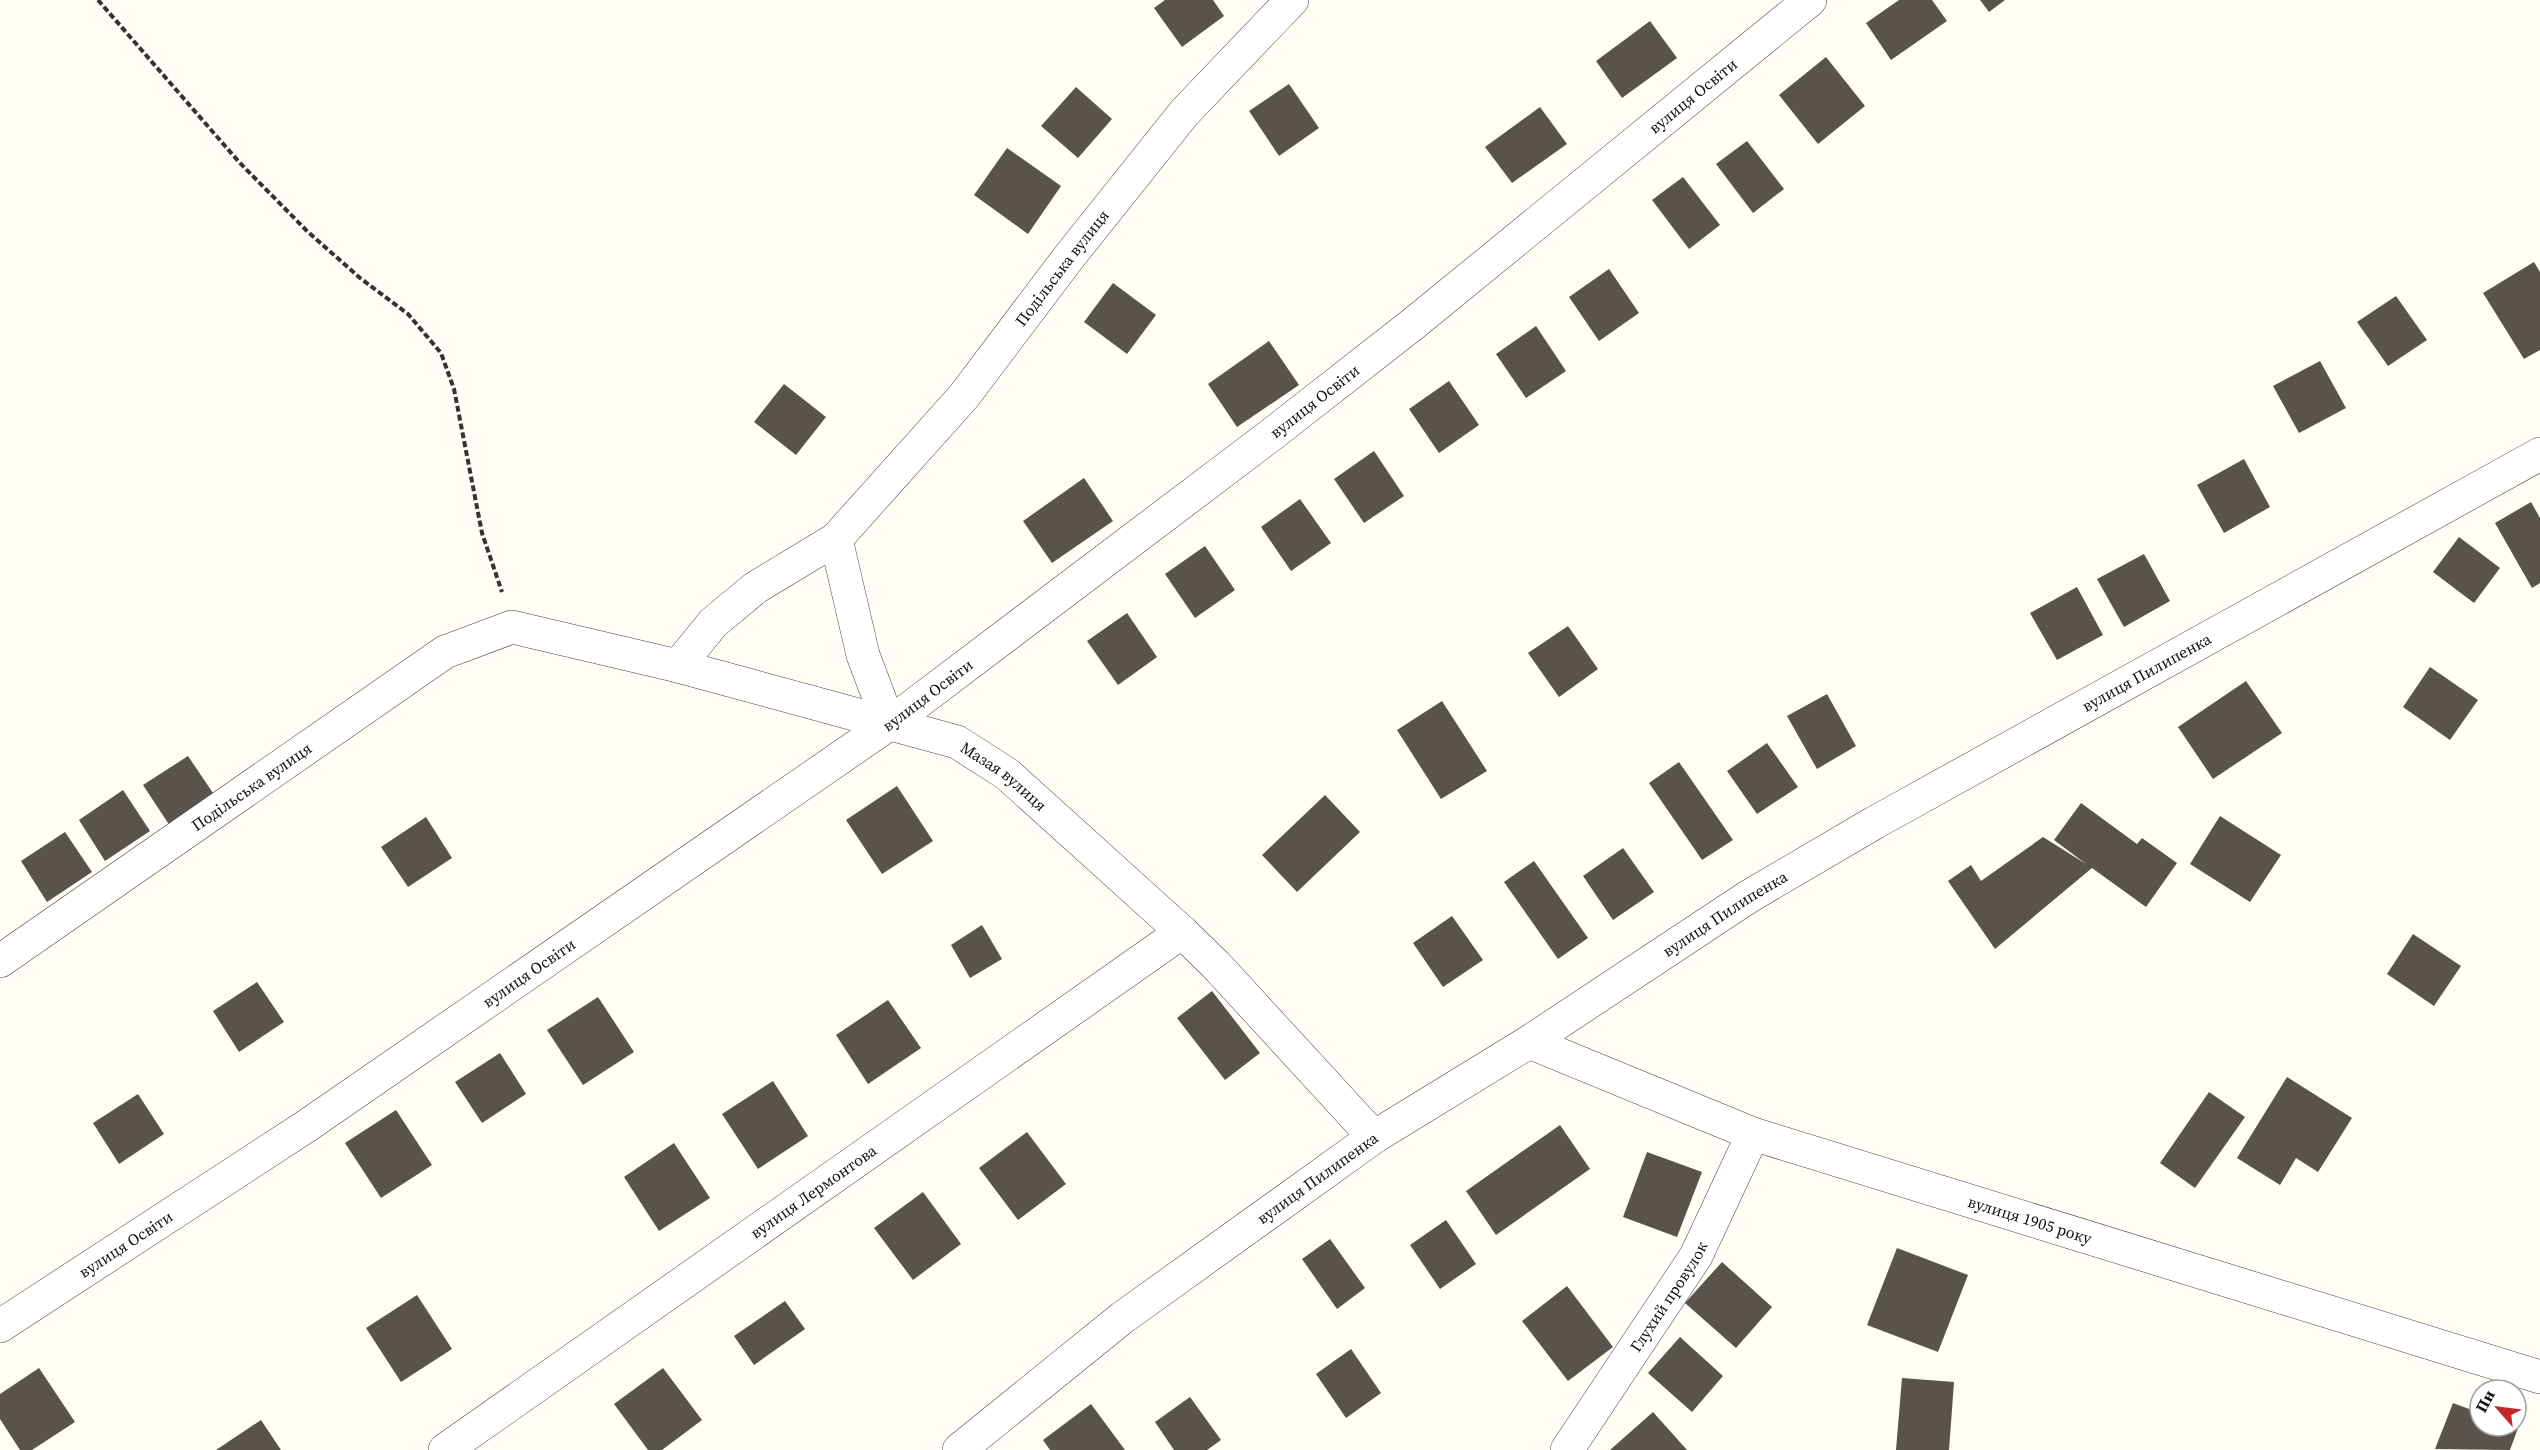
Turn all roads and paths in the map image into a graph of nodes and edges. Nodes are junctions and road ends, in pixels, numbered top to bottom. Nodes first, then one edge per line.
1 (98, 0) edge
2 (1292, 0) edge
3 (1810, 0) edge
4 (2540, 454) edge
5 (836, 539) junction
6 (512, 627) junction
7 (678, 666) junction
8 (889, 724) junction
9 (1182, 932) junction
10 (0, 961) edge
11 (1529, 1042) junction
12 (1753, 1134) junction
13 (1374, 1137) junction
14 (0, 1326) edge
15 (2540, 1377) edge
16 (445, 1450) edge
17 (959, 1450) edge
18 (1567, 1450) edge

1 - 6 path
2 - 5 street, Подільська вулиця
3 - 8 street, вулиця Освіти
4 - 11 street, вулиця Пилипенка
5 - 7 street, Подільська вулиця
5 - 8 street
6 - 7 street, Мазая вулиця
6 - 10 street, Подільська вулиця
7 - 8 street, Мазая вулиця
8 - 9 street, Мазая вулиця
8 - 14 street, вулиця Освіти
9 - 13 street, Мазая вулиця
9 - 16 street, вулиця Лермонтова
11 - 12 street, вулиця 1905 року
11 - 13 street, вулиця Пилипенка
12 - 15 street, вулиця 1905 року
12 - 18 street, Глухий провулок
13 - 17 street, вулиця Пилипенка

